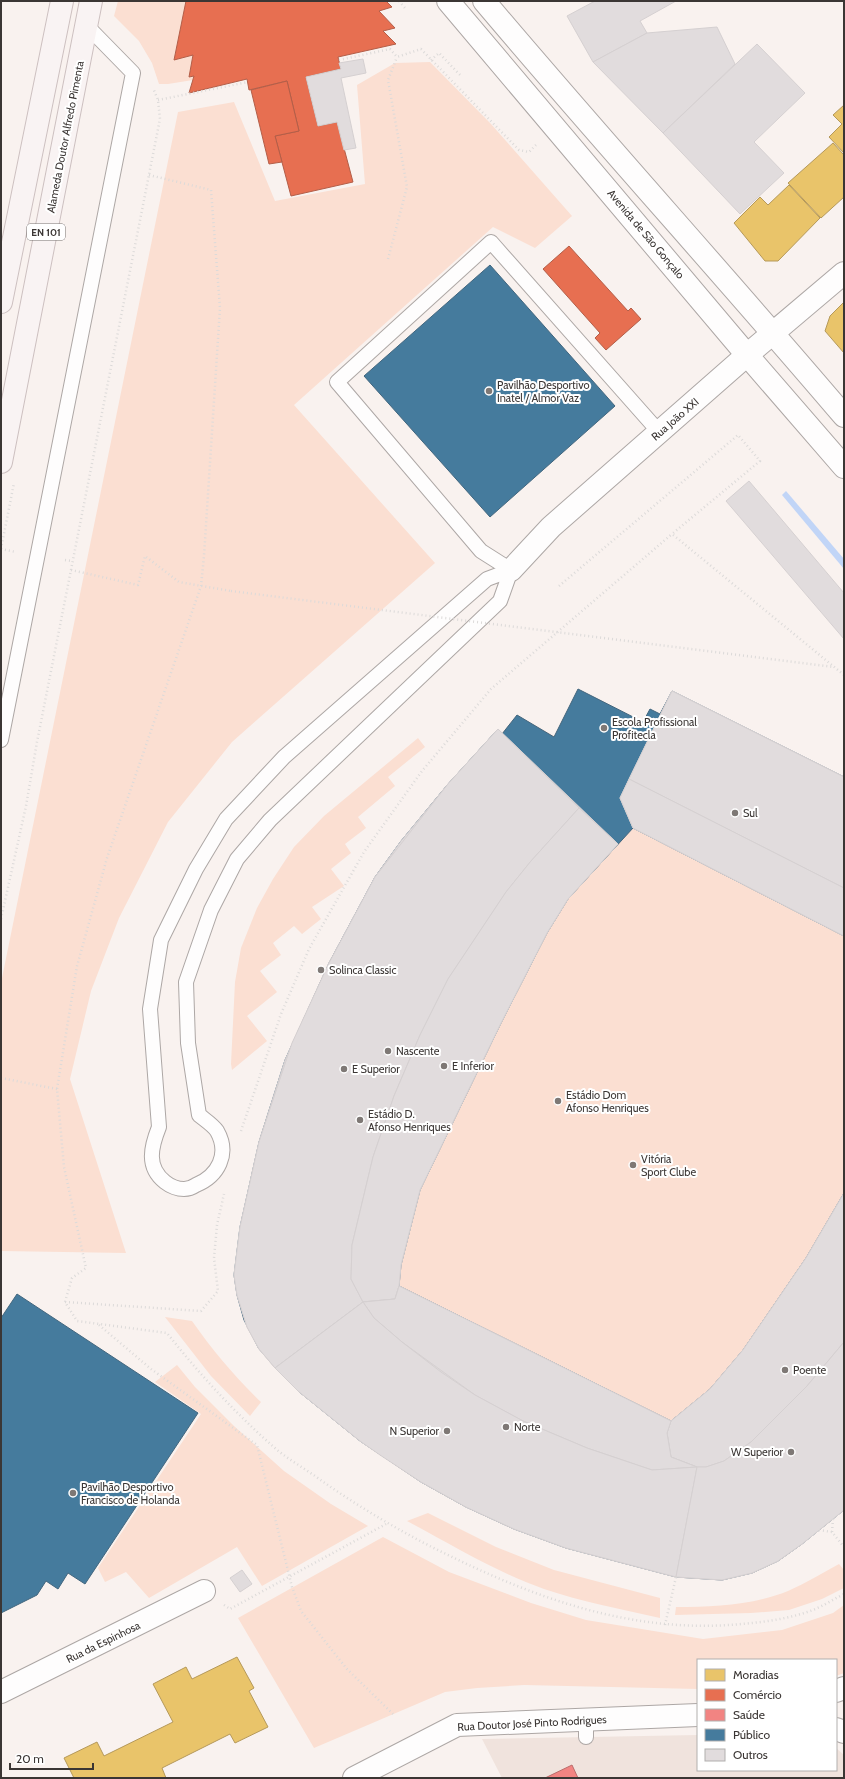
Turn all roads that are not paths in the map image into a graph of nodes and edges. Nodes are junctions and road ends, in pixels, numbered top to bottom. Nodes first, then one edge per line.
1 (62, 1) edge
2 (91, 1) edge
3 (448, 1) edge
4 (484, 1) edge
5 (87, 26) junction
6 (844, 273) edge
7 (1, 302) edge
8 (773, 333) junction
9 (747, 355) junction
10 (844, 416) edge
11 (660, 433) junction
12 (1, 462) edge
13 (844, 466) edge
14 (511, 570) junction
15 (1, 740) edge
16 (204, 1591) road end
17 (1, 1692) edge
18 (697, 1715) edge
19 (354, 1778) edge

1 - 7 main road, EN 101
2 - 5 main road, Alameda Doutor Alfredo Pimenta / EN 101
3 - 9 street, Avenida de São Gonçalo
4 - 8 street
5 - 12 main road, Alameda Doutor Alfredo Pimenta / EN 101
5 - 15 lane
6 - 8 street, Rua João XXI
8 - 9 street, Rua João XXI
8 - 10 street
9 - 11 street, Rua João XXI
9 - 13 street, Avenida de São Gonçalo
11 - 14 street, Rua João XXI
11 - 14 lane
14 - 14 lane
16 - 17 street, Rua da Espinhosa
18 - 19 street, Rua Doutor José Pinto Rodrigues

